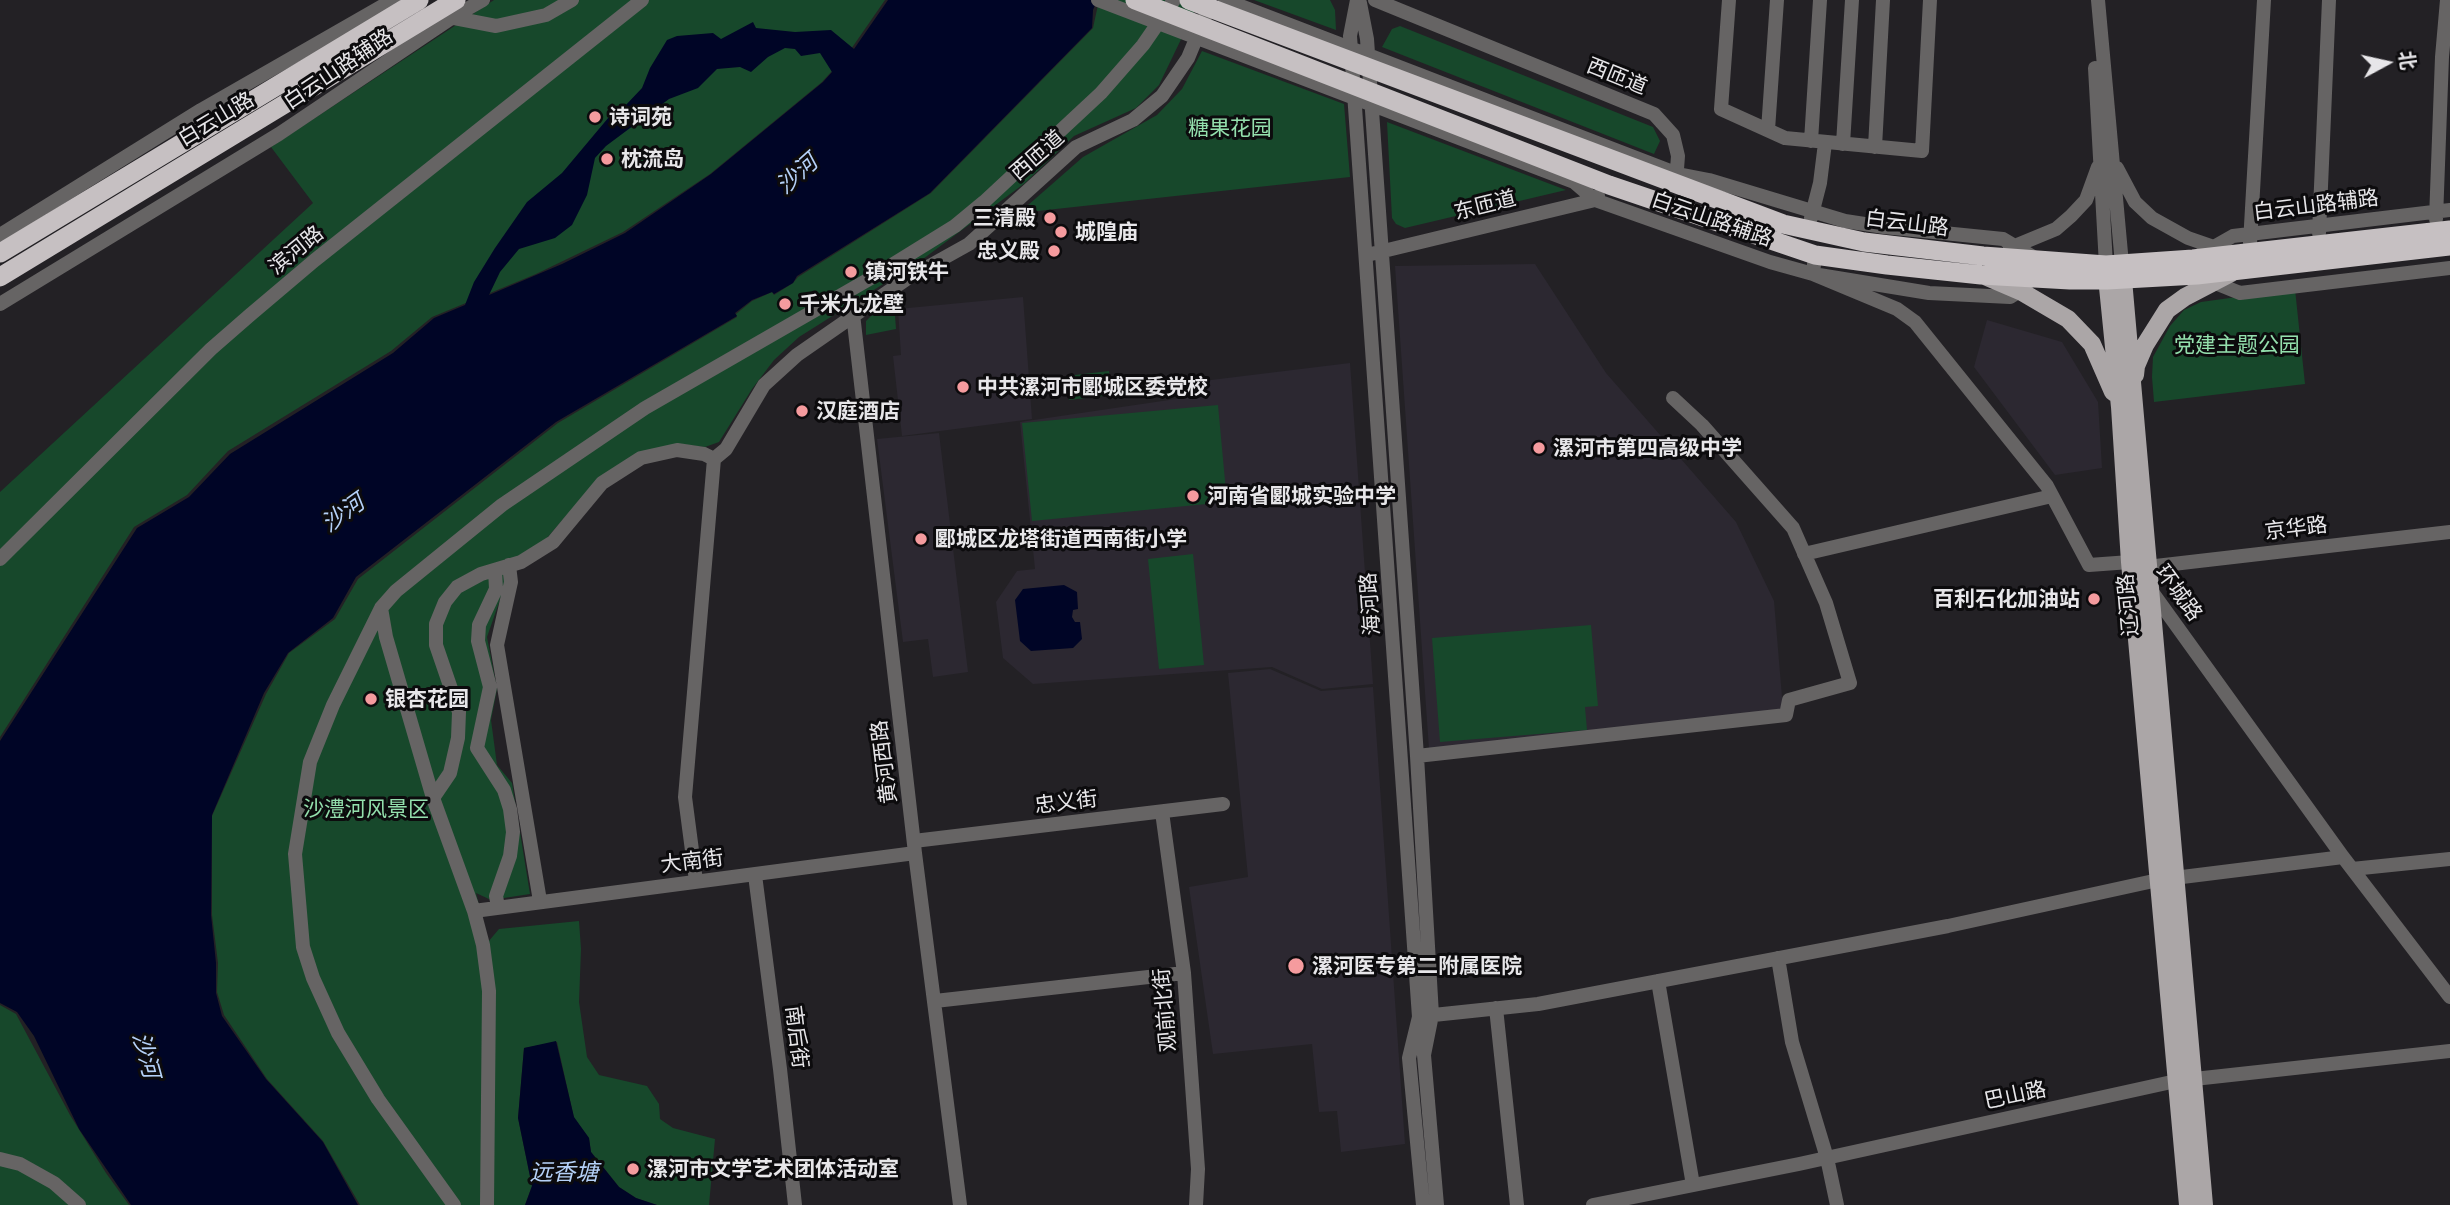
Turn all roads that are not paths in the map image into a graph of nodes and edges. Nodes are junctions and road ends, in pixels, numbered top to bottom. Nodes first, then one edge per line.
1 (393, 0) edge
2 (419, 0) edge
3 (483, 0) edge
4 (572, 0) edge
5 (642, 0) edge
6 (1098, 0) edge
7 (1135, 0) edge
8 (1174, 0) edge
9 (1189, 0) edge
10 (1358, 0) edge
11 (1376, 0) edge
12 (1729, 0) edge
13 (1777, 0) edge
14 (1820, 0) edge
15 (1852, 0) edge
16 (1883, 0) edge
17 (1930, 0) edge
18 (2092, 0) edge
19 (2098, 0) edge
20 (2264, 0) edge
21 (2329, 0) edge
22 (2447, 0) edge
23 (448, 10) edge
24 (1220, 15) edge
25 (1384, 103) junction
26 (1768, 130) junction
27 (1818, 142) junction
28 (1843, 145) junction
29 (1875, 147) junction
30 (2107, 162) junction
31 (1677, 179) junction
32 (1609, 185) junction
33 (1595, 200) junction
34 (2443, 211) edge
35 (1811, 220) junction
36 (2443, 231) edge
37 (0, 235) edge
38 (2319, 235) junction
39 (2015, 246) junction
40 (2450, 246) edge
41 (2211, 247) junction
42 (1380, 251) junction
43 (2245, 252) junction
44 (0, 253) edge
45 (1365, 255) junction
46 (1814, 264) junction
47 (1982, 265) junction
48 (2450, 268) edge
49 (2039, 269) junction
50 (2114, 272) junction
51 (2201, 272) junction
52 (0, 277) edge
53 (2020, 291) junction
54 (0, 304) edge
55 (853, 314) junction
56 (1673, 398) dead end
57 (2127, 407) junction
58 (714, 459) junction
59 (2052, 496) junction
60 (2450, 532) edge
61 (1804, 554) junction
62 (0, 558) edge
63 (2139, 564) junction
64 (502, 567) junction
65 (2149, 587) junction
66 (381, 608) junction
67 (367, 636) junction
68 (386, 637) junction
69 (1417, 756) junction
70 (433, 798) junction
71 (1223, 804) dead end
72 (1162, 812) junction
73 (915, 847) junction
74 (2450, 859) edge
75 (2348, 863) junction
76 (755, 875) junction
77 (2166, 879) junction
78 (696, 881) junction
79 (540, 901) junction
80 (498, 907) junction
81 (474, 911) junction
82 (1777, 958) junction
83 (1184, 973) junction
84 (1658, 981) junction
85 (2450, 997) edge
86 (935, 1001) junction
87 (1496, 1008) junction
88 (1425, 1016) junction
89 (2450, 1051) edge
90 (2184, 1081) junction
91 (1826, 1158) junction
92 (0, 1159) edge
93 (1693, 1185) junction
94 (79, 1205) edge
95 (454, 1205) edge
96 (487, 1205) edge
97 (795, 1205) edge
98 (960, 1205) edge
99 (1196, 1205) edge
100 (1423, 1205) edge
101 (1437, 1205) edge
102 (1517, 1205) edge
103 (1593, 1205) edge
104 (1837, 1205) edge
105 (2188, 1205) edge
106 (2204, 1205) edge

1 - 37 street, 白云山路辅路
2 - 44 highway, 白云山路
3 - 23 street, 白云山路辅路
4 - 23 street
5 - 62 street, 滨河路
6 - 24 street
7 - 24 highway
8 - 66 street
9 - 24 highway
10 - 42 street, 海河路
10 - 45 street, 海河路
11 - 31 street, 西匝道
12 - 26 street
13 - 26 street
14 - 27 street
15 - 28 street
16 - 29 street
17 - 29 street
18 - 30 street, 辽河路
19 - 30 street, 辽河路
20 - 43 street
21 - 38 street
22 - 34 street
23 - 52 highway, 白云山路
23 - 54 street, 白云山路辅路
24 - 25 highway, 白云山路
24 - 31 highway, 白云山路
24 - 55 street, 西匝道
25 - 32 highway, 白云山路
25 - 33 street, 白云山路辅路
26 - 27 street
27 - 28 street
27 - 35 street
28 - 29 street
30 - 39 street
30 - 41 street
30 - 50 street, 辽河路
31 - 35 highway, 白云山路
32 - 33 street
32 - 46 highway, 白云山路
33 - 42 street, 东匝道
33 - 46 street, 白云山路辅路
34 - 36 street
34 - 38 street, 白云山路辅路
35 - 39 street
35 - 47 highway, 白云山路
36 - 38 highway, 白云山路
38 - 43 highway, 白云山路
39 - 47 street
39 - 49 street
40 - 43 highway, 白云山路
41 - 43 street
41 - 43 street, 白云山路辅路
41 - 51 street, 白云山路辅路
42 - 45 street, 东匝道
42 - 69 street, 海河路
43 - 51 highway, 白云山路
43 - 51 main road
45 - 88 street, 海河路
46 - 47 highway, 白云山路
46 - 53 street, 白云山路辅路
46 - 59 street, 环城路
47 - 49 highway, 白云山路
47 - 53 main road
48 - 51 street
49 - 50 highway, 白云山路
49 - 53 street, 白云山路辅路
50 - 51 highway, 白云山路
50 - 57 main road, 辽河路
51 - 57 main road
53 - 57 main road
55 - 58 street, 西匝道
55 - 73 street, 黄河西路
56 - 61 street
57 - 63 main road, 辽河路
58 - 64 street
58 - 78 street
59 - 61 street
59 - 63 street, 环城路
60 - 63 street, 京华路
61 - 69 street
63 - 65 main road, 辽河路
63 - 77 main road, 辽河路
64 - 70 street
64 - 79 street
64 - 80 street
65 - 75 street, 环城路
65 - 77 main road, 辽河路
66 - 67 street
66 - 68 street
67 - 68 street
67 - 95 street
68 - 70 street
69 - 88 street, 海河路
70 - 81 street
71 - 72 street, 忠义街
72 - 73 street, 忠义街
72 - 83 street, 观前北街
73 - 76 street, 大南街
73 - 86 street, 黄河西路
74 - 75 street
75 - 77 street
75 - 85 street, 环城路
76 - 78 street, 大南街
76 - 97 street, 南后街
77 - 82 street
77 - 90 main road, 辽河路
78 - 79 street, 大南街
79 - 80 street, 大南街
80 - 81 street, 大南街
81 - 96 street
82 - 84 street
82 - 91 street
83 - 86 street
83 - 99 street, 观前北街
84 - 87 street
84 - 93 street
86 - 98 street, 黄河西路
87 - 88 street
87 - 102 street
88 - 100 street, 海河路
88 - 101 street, 海河路
89 - 90 street, 巴山路
90 - 91 street, 巴山路
90 - 105 main road, 辽河路
90 - 106 main road, 辽河路
91 - 93 street, 巴山路
91 - 104 street
92 - 94 street
93 - 103 street, 巴山路

